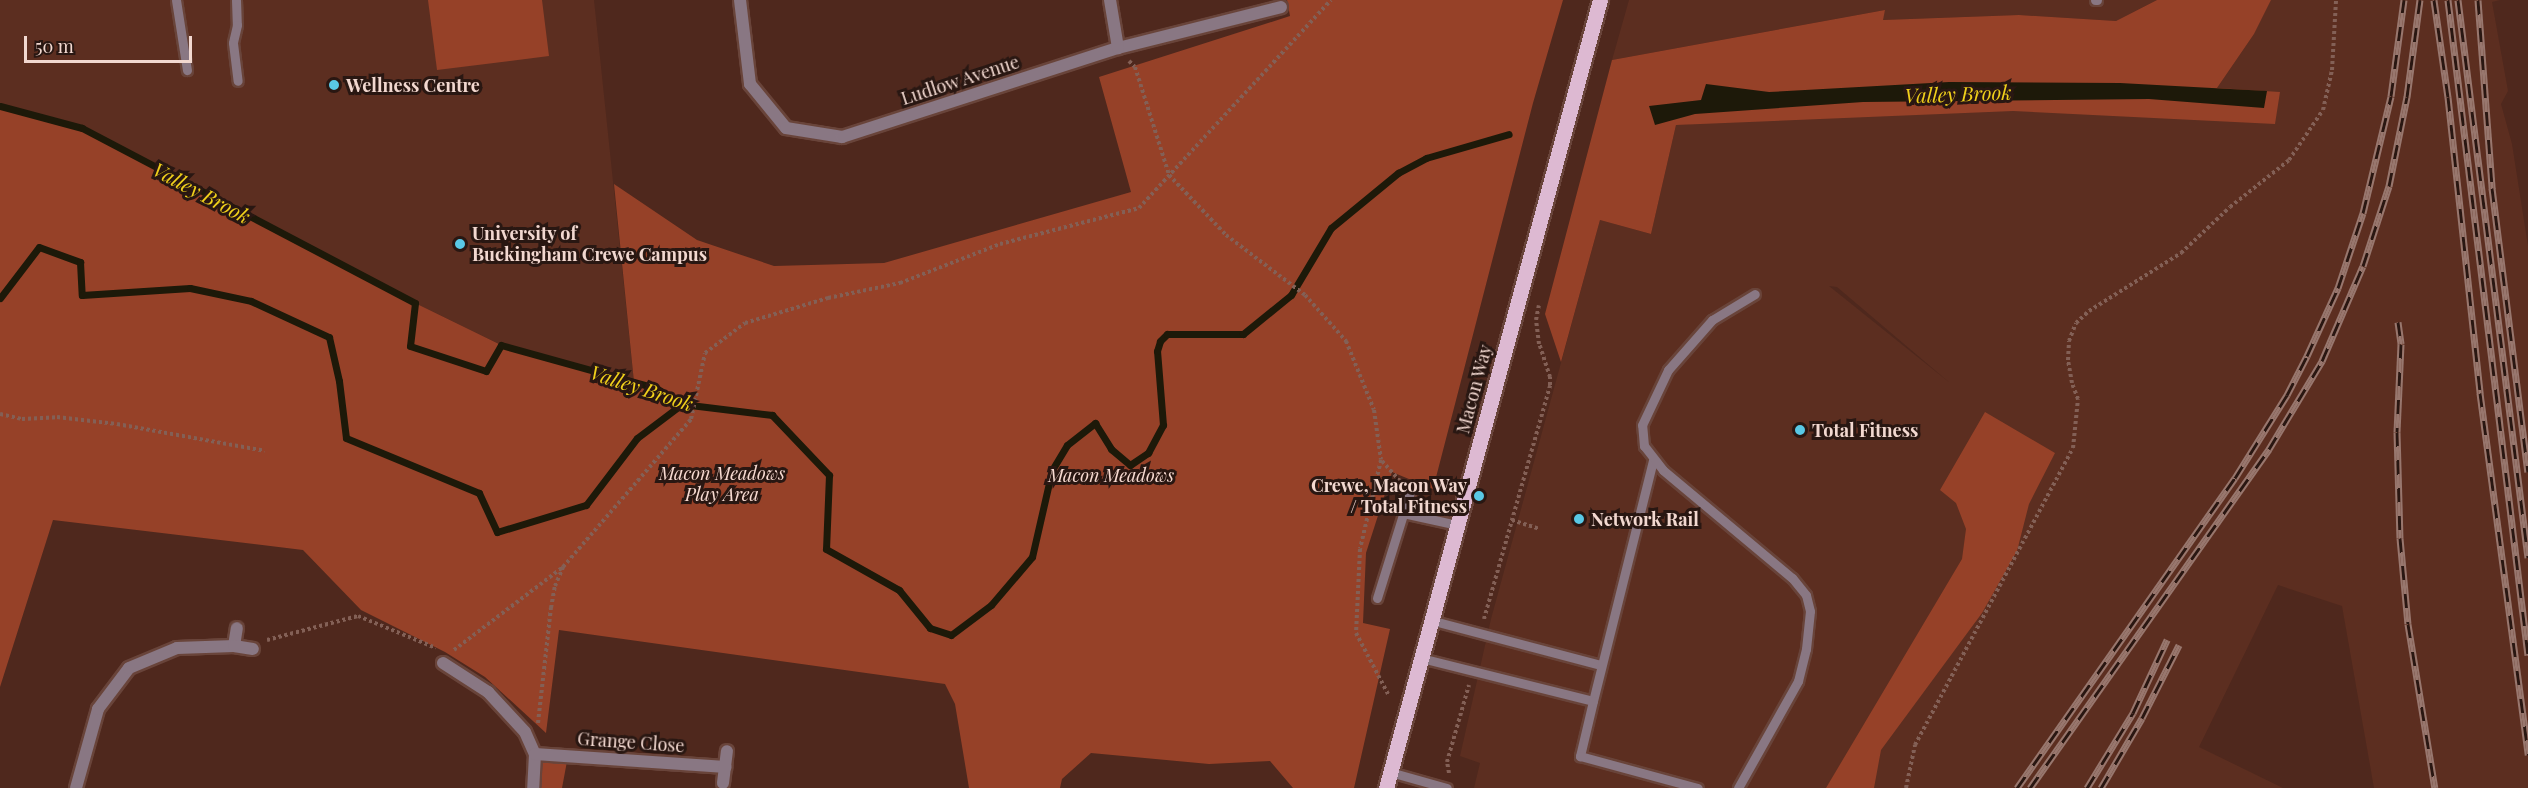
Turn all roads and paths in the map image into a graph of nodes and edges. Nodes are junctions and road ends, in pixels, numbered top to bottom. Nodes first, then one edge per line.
1 (176, 0) edge
2 (236, 0) edge
3 (740, 0) edge
4 (1110, 0) edge
5 (1331, 0) edge
6 (1600, 0) edge
7 (2336, 0) edge
8 (1281, 7) dead end
9 (1118, 48) junction
10 (187, 70) dead end
11 (238, 81) dead end
12 (1169, 175) junction
13 (1755, 294) dead end
14 (1540, 298) dead end
15 (0, 414) edge
16 (265, 451) dead end
17 (1381, 460) junction
18 (1653, 460) junction
19 (1410, 492) joint
20 (1403, 513) junction
21 (1512, 520) junction
22 (1457, 525) junction
23 (1539, 529) dead end
24 (563, 567) junction
25 (1377, 598) dead end
26 (1430, 620) junction
27 (237, 628) dead end
28 (1481, 633) junction
29 (237, 646) junction
30 (254, 649) dead end
31 (1421, 658) junction
32 (443, 663) dead end
33 (1600, 665) junction
34 (1473, 671) junction
35 (1388, 694) dead end
36 (1593, 701) junction
37 (727, 750) dead end
38 (535, 754) junction
39 (726, 767) junction
40 (1390, 772) junction
41 (723, 783) dead end
42 (1448, 784) edge
43 (76, 788) edge
44 (533, 788) edge
45 (1386, 788) edge
46 (1698, 788) edge
47 (1738, 788) edge
48 (1906, 788) edge

1 - 10 lane
2 - 11 lane
3 - 9 street, Ludlow Avenue
4 - 9 street
5 - 12 path
6 - 22 main road, Macon Way
7 - 48 path
8 - 9 street, Ludlow Avenue
9 - 12 path
12 - 17 path
12 - 24 path
13 - 18 lane
14 - 21 path
15 - 16 path
17 - 19 path
17 - 35 path
18 - 33 lane
18 - 47 lane
19 - 20 lane
20 - 22 lane
20 - 25 lane
21 - 23 path
21 - 28 path
22 - 26 main road, Macon Way
24 - 29 path
24 - 38 path
26 - 28 lane
26 - 31 main road, Macon Way
27 - 29 street
28 - 33 lane
29 - 30 street
29 - 43 street
31 - 34 lane
31 - 40 main road, Macon Way
32 - 38 street
33 - 36 lane
34 - 36 lane
34 - 42 path
36 - 46 lane
37 - 39 street
38 - 39 street, Grange Close
38 - 44 street
39 - 41 street
40 - 42 lane
40 - 45 main road, Macon Way

